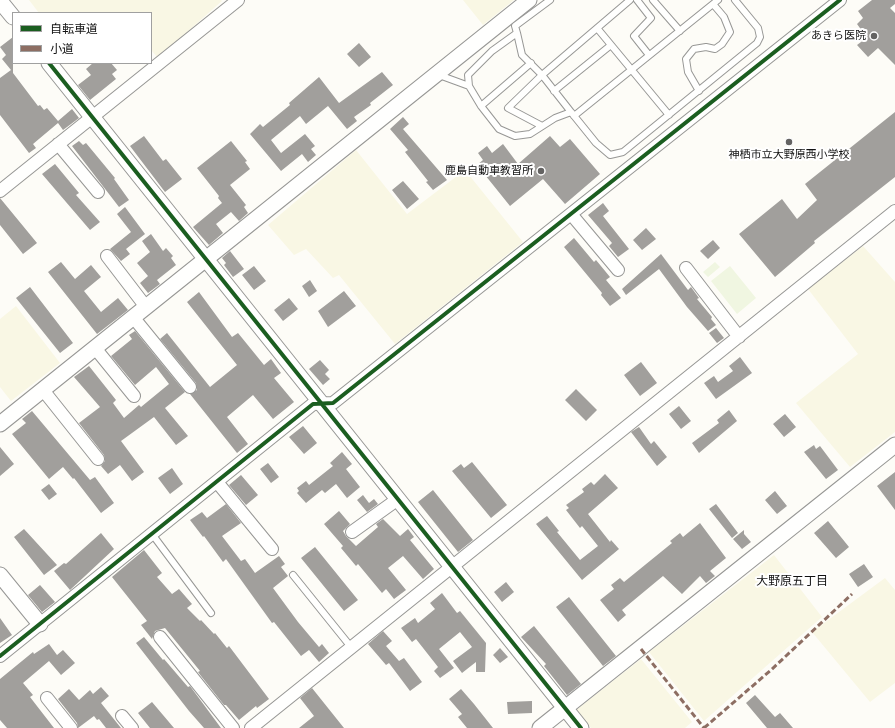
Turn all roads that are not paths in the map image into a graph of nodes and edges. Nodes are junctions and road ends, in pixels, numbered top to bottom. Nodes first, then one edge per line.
1 (238, 0) edge
2 (529, 0) edge
3 (550, 0) edge
4 (630, 0) edge
5 (637, 0) edge
6 (653, 0) edge
7 (735, 0) edge
8 (840, 0) edge
9 (0, 1) edge
10 (716, 2) edge
11 (12, 16) edge
12 (597, 28) junction
13 (680, 31) junction
14 (516, 33) junction
15 (611, 45) junction
16 (649, 55) junction
17 (531, 63) junction
18 (50, 64) edge
19 (631, 70) junction
20 (437, 74) junction
21 (542, 75) junction
22 (469, 86) junction
23 (554, 91) junction
24 (699, 91) junction
25 (481, 106) junction
26 (572, 114) junction
27 (669, 115) junction
28 (92, 117) junction
29 (542, 126) junction
30 (58, 144) junction
31 (0, 191) edge
32 (98, 192) dead end
33 (895, 212) edge
34 (571, 214) junction
35 (107, 256) dead end
36 (206, 258) junction
37 (686, 268) dead end
38 (618, 270) dead end
39 (146, 307) junction
40 (133, 317) junction
41 (739, 337) junction
42 (95, 348) junction
43 (190, 387) dead end
44 (43, 390) junction
45 (134, 396) dead end
46 (322, 404) junction
47 (0, 424) edge
48 (895, 445) edge
49 (98, 459) dead end
50 (217, 482) junction
51 (398, 499) junction
52 (352, 532) dead end
53 (152, 534) junction
54 (272, 550) dead end
55 (452, 566) junction
56 (0, 575) edge
57 (293, 575) dead end
58 (211, 612) dead end
59 (40, 624) junction
60 (160, 637) dead end
61 (351, 647) junction
62 (0, 656) edge
63 (47, 698) dead end
64 (565, 708) junction
65 (122, 716) dead end
66 (71, 728) edge
67 (132, 728) edge
68 (233, 728) edge
69 (250, 728) edge
70 (540, 728) edge
71 (581, 728) edge

1 - 28 street
2 - 20 street
3 - 14 lane
4 - 12 lane
5 - 16 lane
6 - 13 lane
7 - 24 lane
8 - 34 street
9 - 11 street
10 - 13 lane
10 - 24 lane
12 - 15 lane
12 - 21 lane
13 - 16 lane
14 - 17 lane
14 - 22 lane
15 - 19 lane
15 - 23 lane
16 - 19 lane
17 - 21 lane
17 - 25 lane
18 - 28 street
19 - 26 lane
19 - 27 lane
20 - 22 lane
20 - 36 street
21 - 23 lane
21 - 29 lane
22 - 25 lane
23 - 26 lane
24 - 27 lane
25 - 29 lane
26 - 27 lane
26 - 29 lane
28 - 30 street
28 - 36 street
30 - 31 street
30 - 32 street
33 - 41 street
34 - 38 street
34 - 46 street
35 - 39 street
36 - 39 street
36 - 46 street
37 - 41 street
39 - 40 street
40 - 42 street
40 - 43 street
41 - 55 street
42 - 44 street
42 - 45 street
44 - 47 street
44 - 49 street
46 - 50 street
46 - 51 street
48 - 64 street
50 - 53 street
50 - 54 street
51 - 52 street
51 - 55 street
53 - 58 lane
53 - 59 street
55 - 61 street
55 - 64 street
56 - 59 street
57 - 61 lane
59 - 62 street
60 - 68 street
61 - 69 street
63 - 66 street
64 - 70 street
64 - 71 street
65 - 67 street

